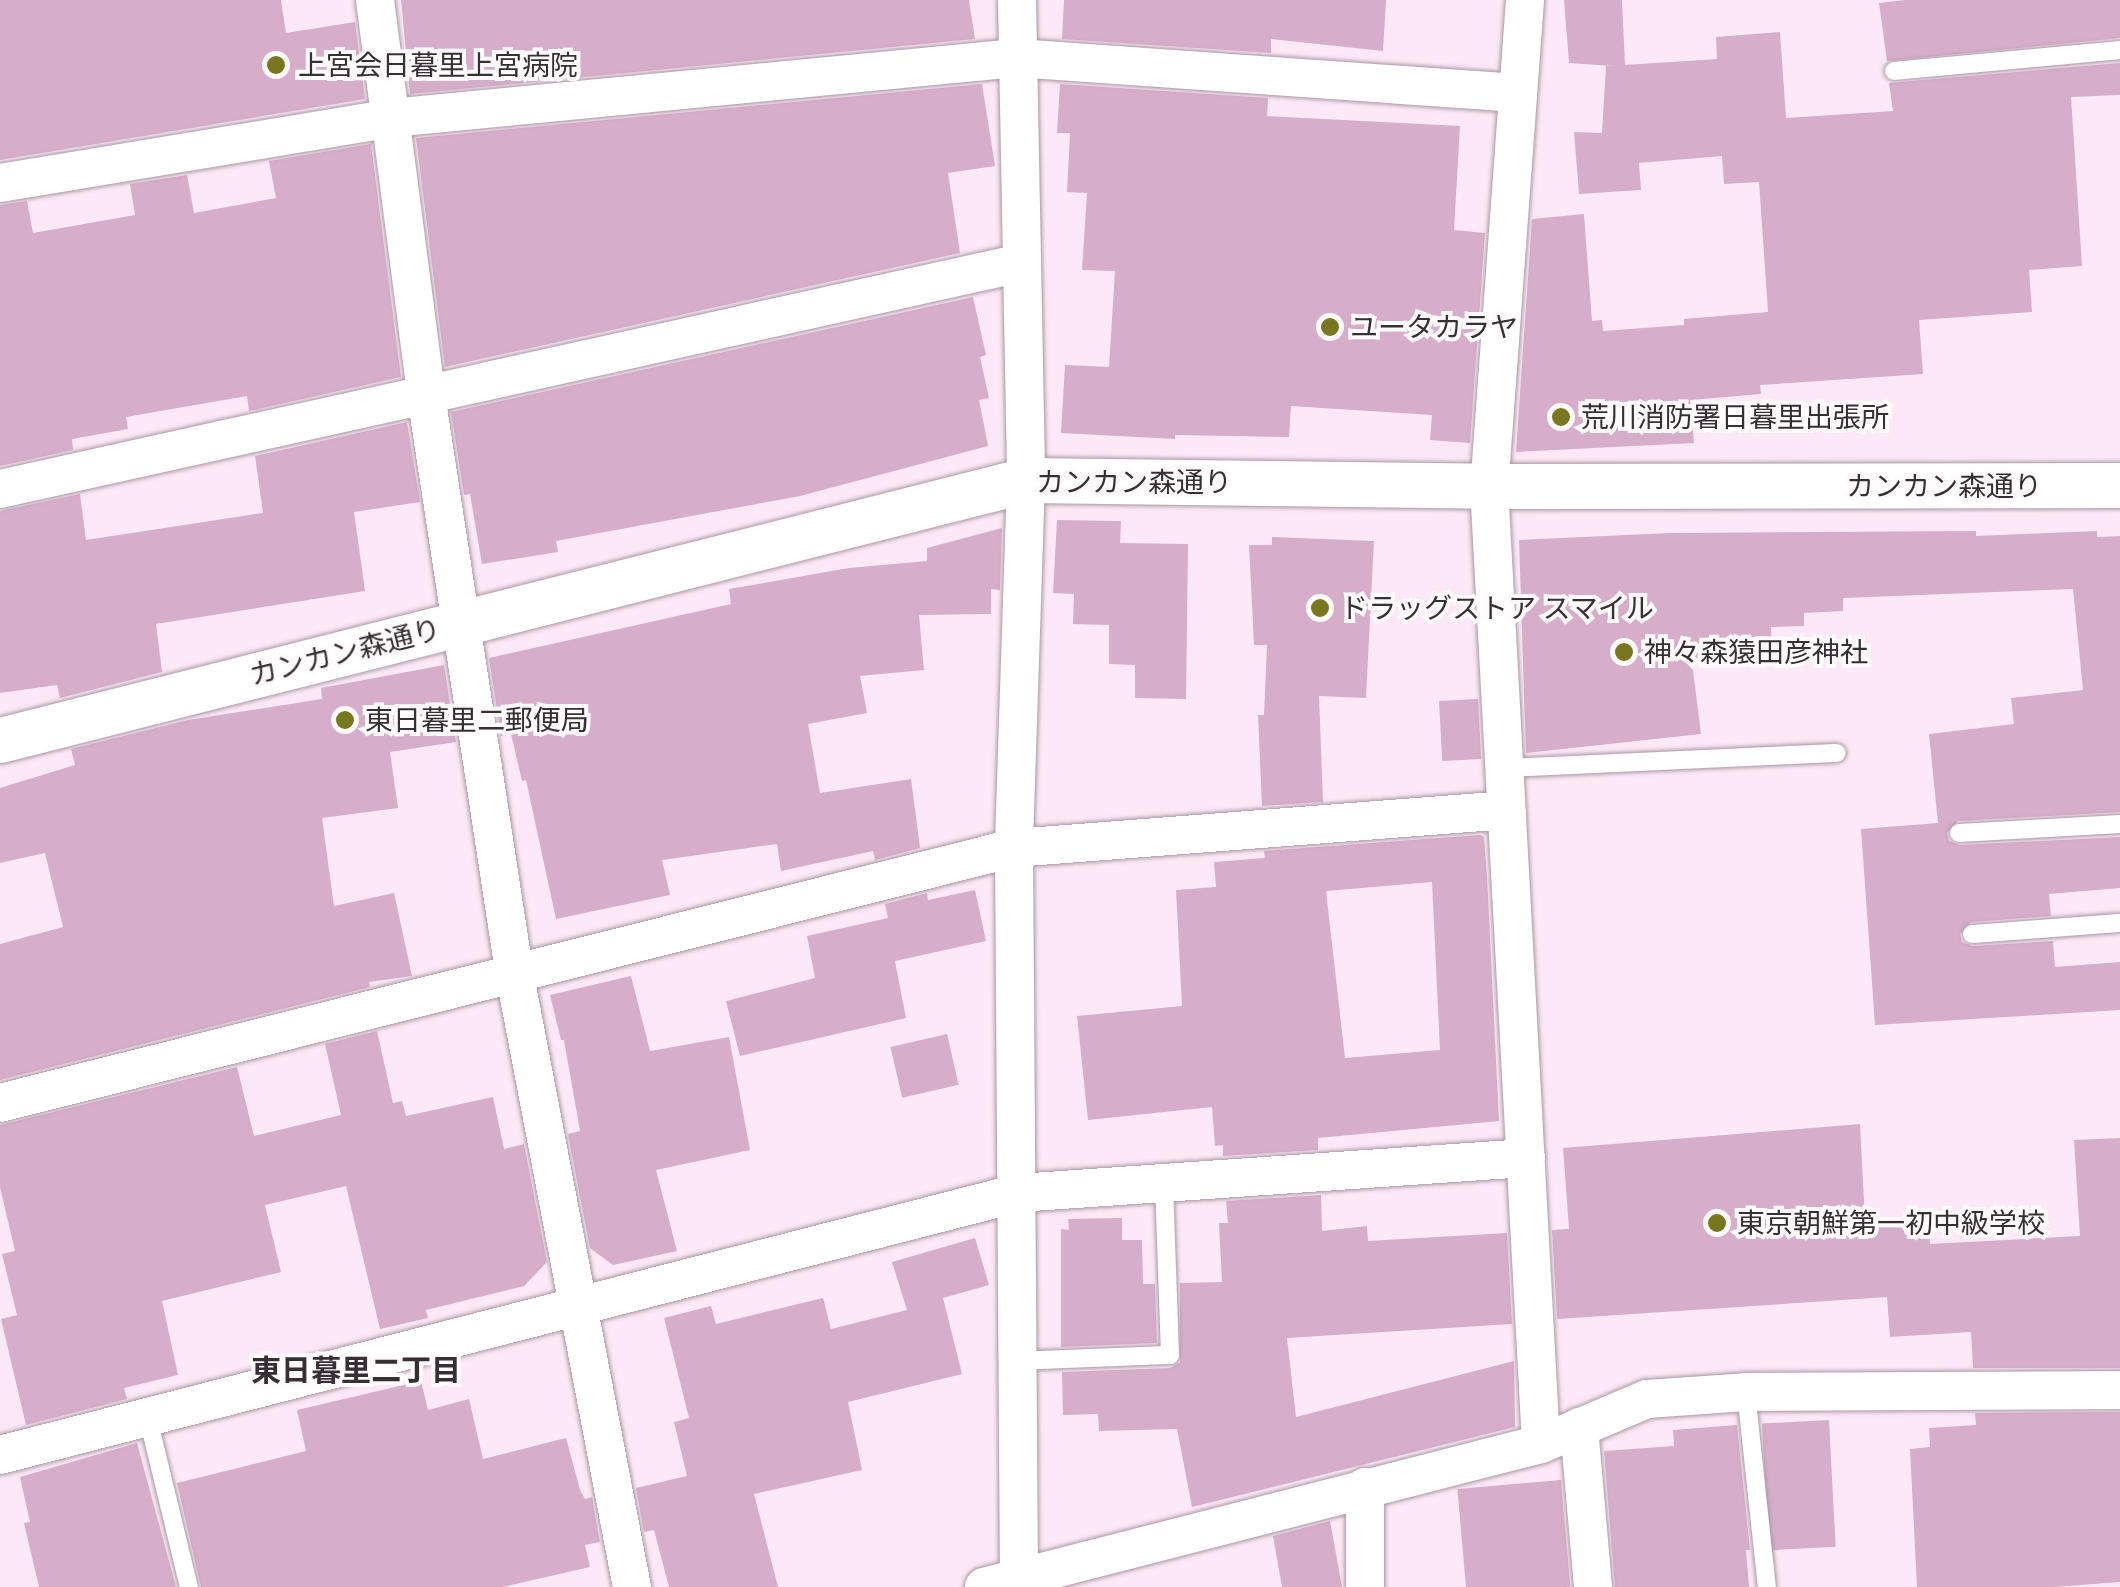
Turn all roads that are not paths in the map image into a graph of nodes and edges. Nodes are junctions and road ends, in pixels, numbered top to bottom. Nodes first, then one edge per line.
1 (374, 0) edge
2 (1017, 0) edge
3 (1525, 0) edge
4 (2120, 50) edge
5 (1016, 58) junction
6 (1894, 72) dead end
7 (1518, 94) junction
8 (391, 118) junction
9 (0, 183) edge
10 (1021, 263) junction
11 (426, 395) junction
12 (1026, 480) junction
13 (2120, 485) edge
14 (1489, 486) junction
15 (0, 489) edge
16 (462, 622) junction
17 (0, 740) edge
18 (1837, 753) dead end
19 (1505, 768) junction
20 (1507, 810) junction
21 (2120, 824) edge
22 (1959, 833) dead end
23 (1014, 848) junction
24 (2120, 923) edge
25 (1972, 934) dead end
26 (514, 971) junction
27 (0, 1103) edge
28 (1526, 1158) junction
29 (1164, 1183) junction
30 (1018, 1193) junction
31 (580, 1308) junction
32 (1018, 1361) junction
33 (2120, 1390) edge
34 (1746, 1392) junction
35 (148, 1418) junction
36 (1578, 1427) junction
37 (1542, 1444) junction
38 (0, 1455) edge
39 (1366, 1487) junction
40 (1007, 1584) edge
41 (189, 1587) edge
42 (632, 1587) edge
43 (1365, 1587) edge
44 (1594, 1587) edge
45 (1767, 1587) edge

1 - 8 street
2 - 5 street
3 - 7 street
4 - 6 lane
5 - 7 street
5 - 8 street
5 - 10 street
7 - 14 street
8 - 9 street
8 - 11 street
10 - 11 street
10 - 12 street
11 - 15 street
11 - 16 street
12 - 14 street, カンカン森通り
12 - 16 street, カンカン森通り
12 - 23 street
13 - 14 street, カンカン森通り
14 - 19 street
16 - 17 street, カンカン森通り
16 - 26 street
18 - 19 lane
19 - 20 street
20 - 23 street
20 - 28 street
21 - 22 lane
23 - 26 street
23 - 30 street
24 - 25 lane
26 - 27 street
26 - 31 street
28 - 29 street
28 - 37 street
29 - 30 street
29 - 32 lane
30 - 31 street
30 - 32 street
31 - 35 street
31 - 42 street
32 - 40 street
33 - 34 street
34 - 36 street
34 - 45 lane
35 - 38 street
35 - 41 lane
36 - 37 street
36 - 44 street
37 - 39 street
39 - 40 street
39 - 43 street

